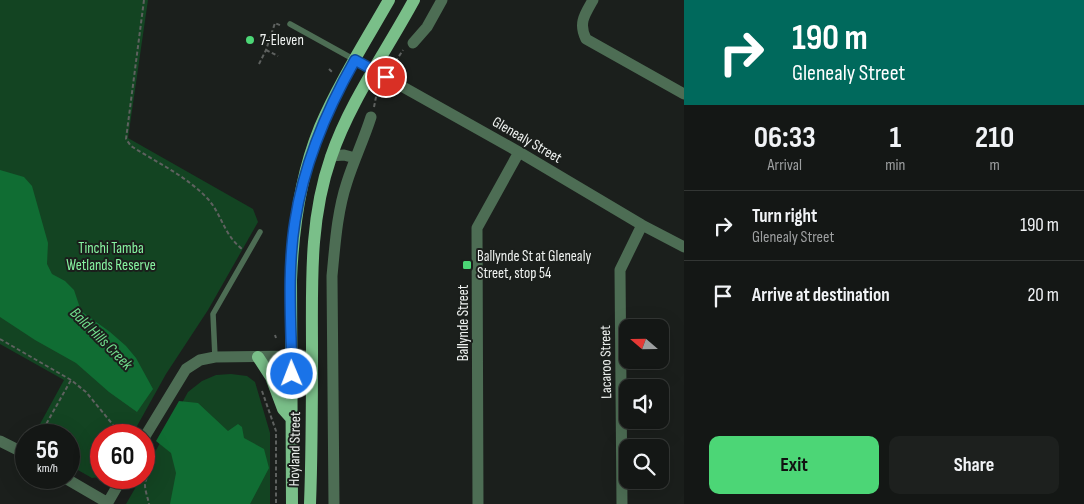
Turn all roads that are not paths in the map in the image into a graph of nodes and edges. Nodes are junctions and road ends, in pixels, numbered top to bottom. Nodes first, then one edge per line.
1 (389, 0) edge
2 (414, 0) edge
3 (442, 0) edge
4 (593, 0) edge
5 (288, 26) road end
6 (409, 46) road end
7 (355, 60) junction
8 (374, 71) junction
9 (684, 94) edge
10 (372, 112) road end
11 (519, 152) junction
12 (331, 156) junction
13 (355, 158) junction
14 (642, 225) junction
15 (260, 232) dead end
16 (684, 247) edge
17 (292, 356) junction
18 (312, 356) junction
19 (215, 357) junction
20 (258, 357) junction
21 (291, 418) junction
22 (153, 424) edge
23 (0, 441) edge
24 (15, 448) edge
25 (80, 487) edge
26 (115, 489) edge
27 (107, 503) edge
28 (292, 504) edge
29 (310, 504) edge
30 (334, 504) edge
31 (478, 504) edge
32 (622, 504) edge

1 - 7 main road, Hoyland Street
2 - 8 main road, Hoyland Street
3 - 6 street
4 - 9 street
5 - 7 lane
7 - 8 street, Glenealy Street
7 - 17 main road, Hoyland Street
8 - 11 street, Glenealy Street
8 - 12 main road, Hoyland Street
10 - 13 street
11 - 14 street, Glenealy Street
11 - 31 street, Ballynde Street
12 - 13 street
12 - 18 main road, Hoyland Street
13 - 30 street
14 - 16 street, Glenealy Street
14 - 32 street, Lacaroo Street
15 - 19 lane
17 - 18 street
17 - 20 street
17 - 21 main road, Hoyland Street
18 - 29 main road, Hoyland Street
19 - 20 street
19 - 22 street
20 - 21 main road
21 - 28 main road, Hoyland Street
23 - 24 street
25 - 27 street
26 - 27 street

